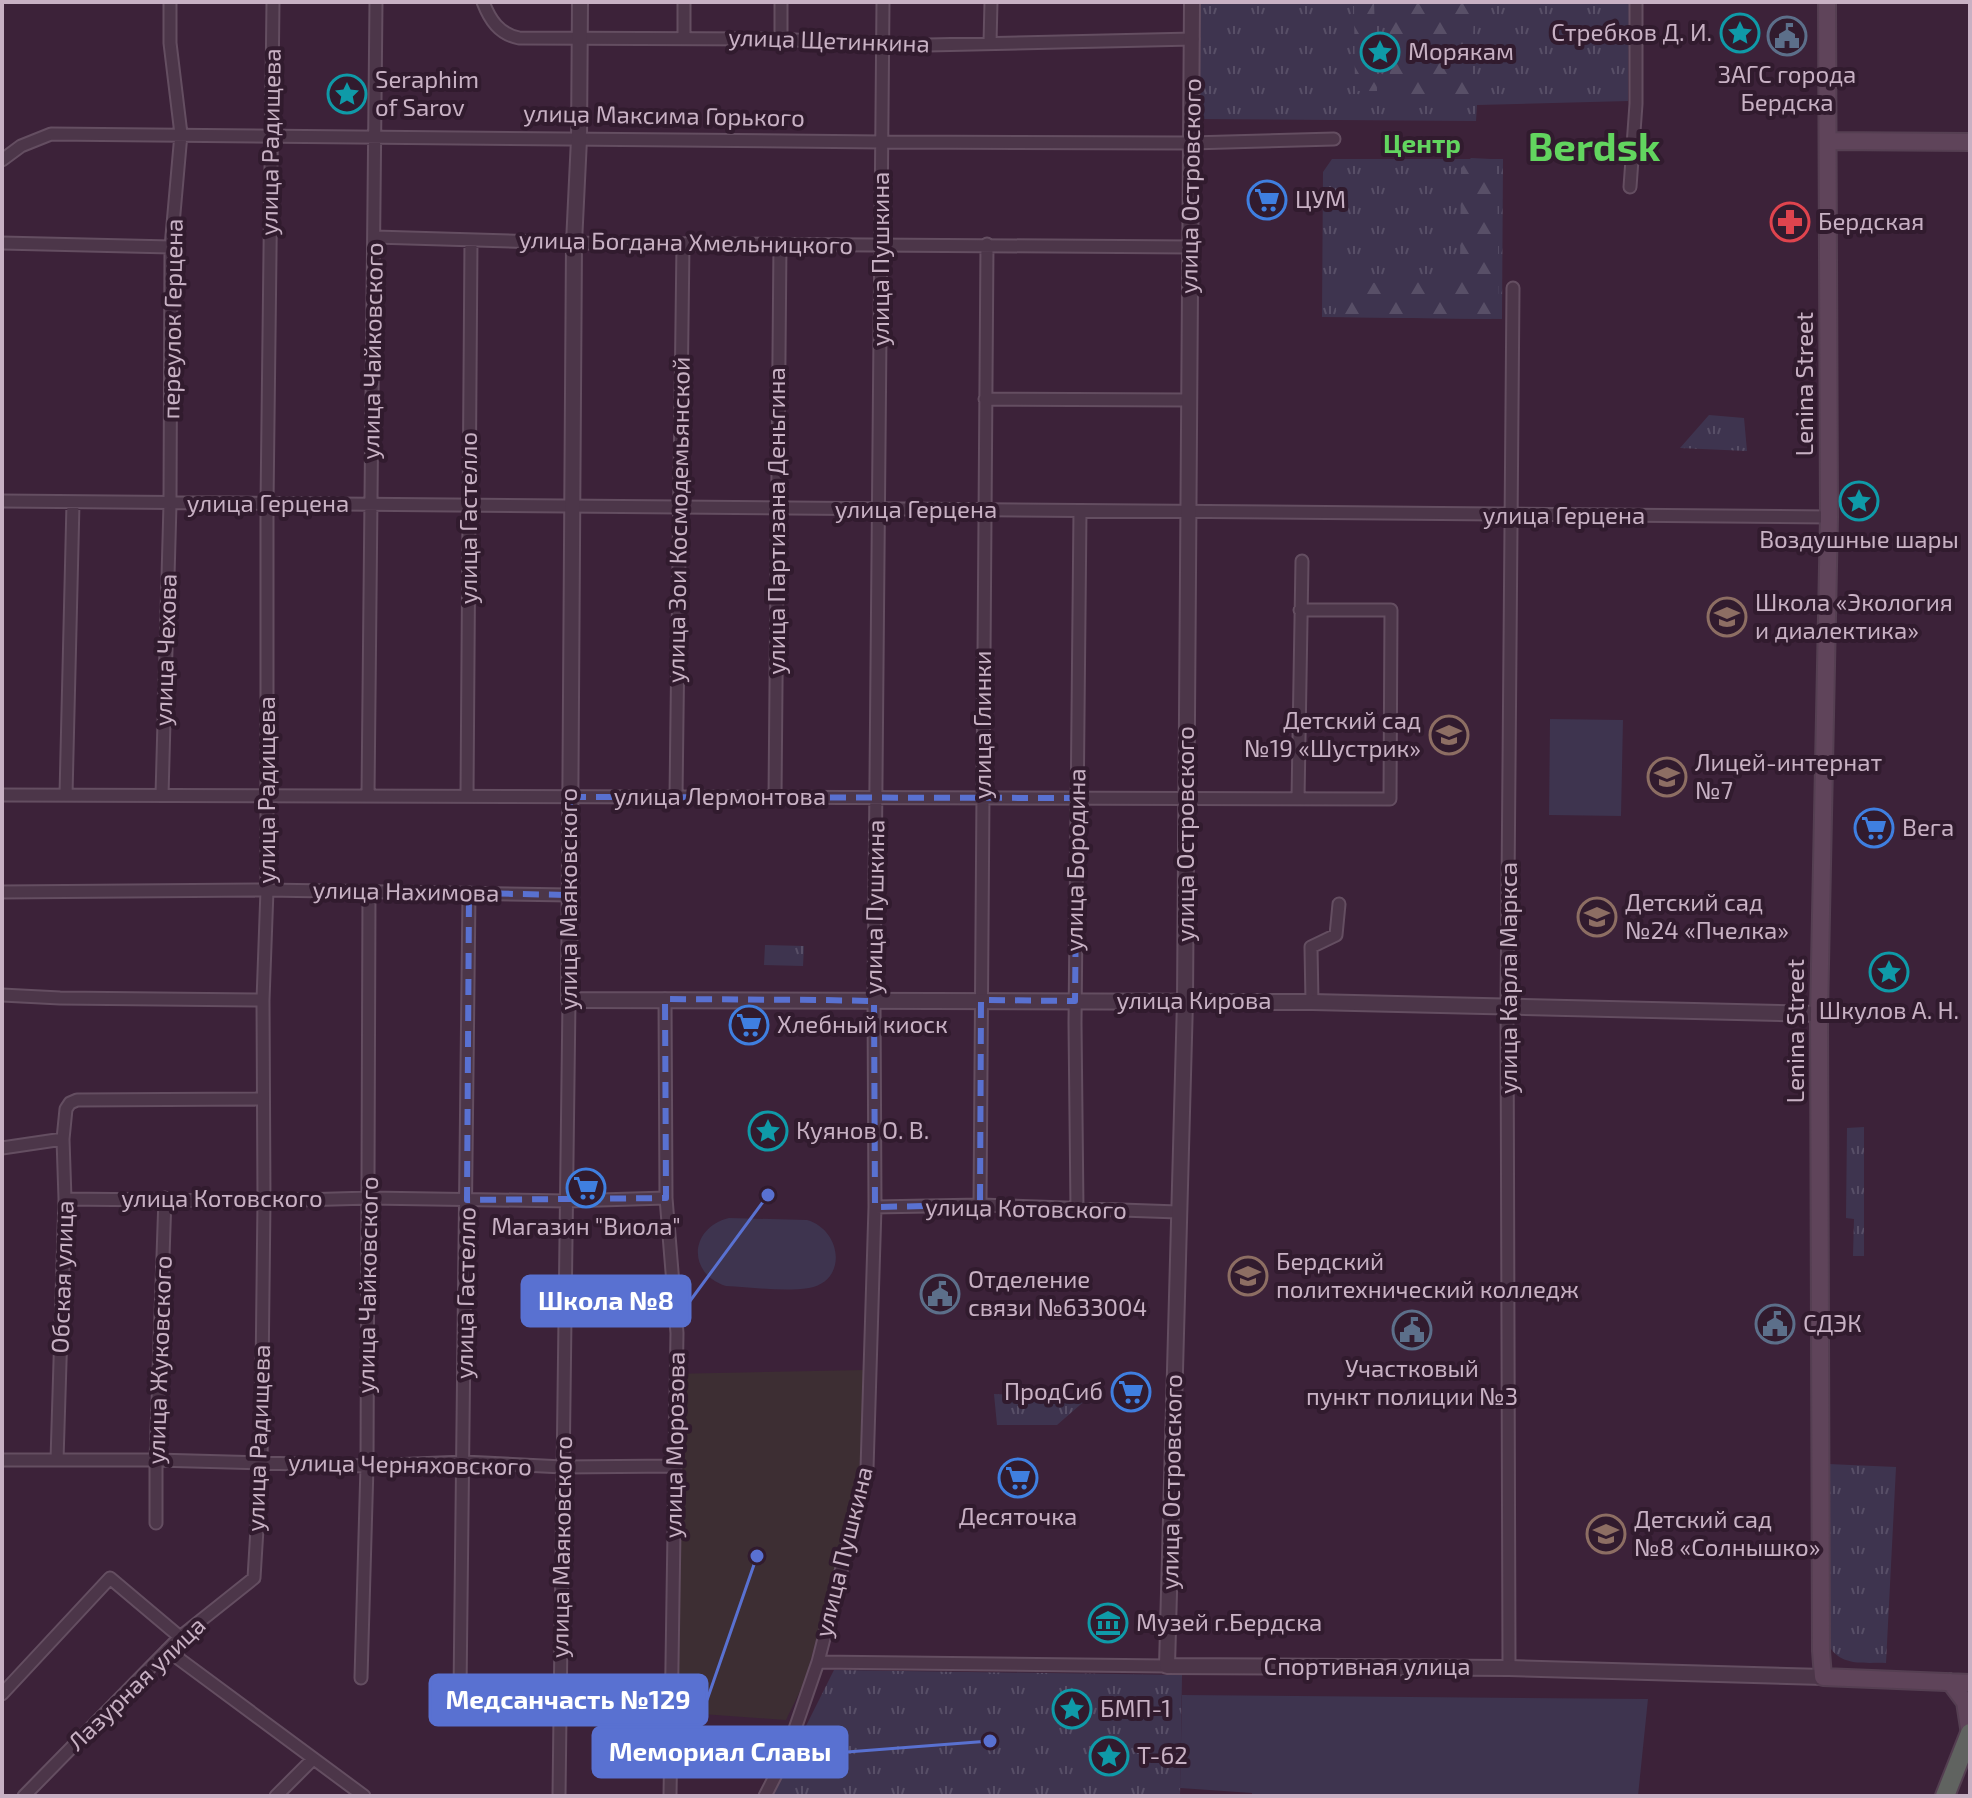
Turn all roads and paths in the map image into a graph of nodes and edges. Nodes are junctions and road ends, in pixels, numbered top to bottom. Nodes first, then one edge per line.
1 (170, 2) edge
2 (273, 2) edge
3 (376, 2) edge
4 (483, 2) edge
5 (580, 2) edge
6 (684, 2) edge
7 (781, 2) edge
8 (883, 2) edge
9 (991, 2) edge
10 (1192, 2) edge
11 (1636, 2) edge
12 (1827, 2) edge
13 (580, 37) junction
14 (684, 38) junction
15 (781, 39) junction
16 (1193, 39) junction
17 (990, 43) junction
18 (883, 46) junction
19 (181, 134) junction
20 (270, 135) junction
21 (376, 137) junction
22 (579, 139) junction
23 (1334, 139) dead end
24 (1828, 141) junction
25 (882, 142) junction
26 (1970, 142) edge
27 (1191, 143) junction
28 (2, 160) edge
29 (1630, 187) dead end
30 (375, 237) junction
31 (471, 240) junction
32 (2, 243) edge
33 (574, 243) junction
34 (683, 244) junction
35 (780, 244) junction
36 (882, 244) junction
37 (987, 244) junction
38 (171, 247) junction
39 (1190, 247) junction
40 (1513, 288) dead end
41 (985, 399) junction
42 (1188, 400) junction
43 (2, 501) edge
44 (73, 503) junction
45 (170, 504) junction
46 (267, 504) junction
47 (371, 505) junction
48 (469, 505) junction
49 (571, 506) junction
50 (679, 507) junction
51 (777, 509) junction
52 (879, 509) junction
53 (984, 510) junction
54 (1080, 511) junction
55 (1189, 512) junction
56 (1513, 515) junction
57 (1829, 517) junction
58 (1302, 561) dead end
59 (1300, 610) junction
60 (2, 795) edge
61 (66, 795) junction
62 (162, 795) junction
63 (266, 796) junction
64 (368, 796) junction
65 (467, 796) junction
66 (570, 797) junction
67 (676, 797) junction
68 (775, 797) junction
69 (876, 798) junction
70 (982, 798) junction
71 (1077, 798) junction
72 (1186, 798) junction
73 (1298, 799) junction
74 (267, 890) junction
75 (2, 892) edge
76 (369, 892) junction
77 (469, 893) junction
78 (569, 895) junction
79 (1339, 904) dead end
80 (2, 995) edge
81 (665, 999) junction
82 (263, 1000) junction
83 (569, 1000) junction
84 (874, 1001) junction
85 (981, 1001) junction
86 (1075, 1001) junction
87 (1185, 1001) junction
88 (1312, 1002) junction
89 (1507, 1006) junction
90 (1819, 1014) junction
91 (263, 1099) junction
92 (63, 1139) junction
93 (2, 1148) edge
94 (165, 1198) junction
95 (370, 1198) junction
96 (666, 1198) junction
97 (65, 1199) junction
98 (467, 1200) junction
99 (264, 1201) junction
100 (567, 1201) junction
101 (980, 1205) junction
102 (875, 1207) junction
103 (1077, 1209) junction
104 (1178, 1212) junction
105 (2, 1460) edge
106 (57, 1460) junction
107 (156, 1460) junction
108 (464, 1462) junction
109 (261, 1463) junction
110 (367, 1466) junction
111 (675, 1466) junction
112 (563, 1467) junction
113 (156, 1523) dead end
114 (254, 1578) joint
115 (180, 1637) junction
116 (167, 1650) junction
117 (818, 1662) junction
118 (1167, 1666) junction
119 (1509, 1668) junction
120 (1970, 1676) edge
121 (1823, 1677) junction
122 (361, 1678) dead end
123 (1950, 1682) junction
124 (1970, 1683) edge
125 (2, 1694) edge
126 (672, 1699) junction
127 (560, 1700) junction
128 (1970, 1733) edge
129 (313, 1759) junction
130 (24, 1796) edge
131 (276, 1796) edge
132 (364, 1796) edge
133 (559, 1796) edge
134 (670, 1796) edge
135 (765, 1796) edge
136 (1945, 1796) edge

1 - 19 street, переулок Герцена
2 - 20 street, улица Радищева
3 - 21 street, улица Чайковского
4 - 13 street, улица Щетинкина
5 - 13 street, улица Маяковского
6 - 14 street
7 - 15 street
8 - 18 street, улица Пушкина
9 - 17 street
10 - 16 street, улица Островского
11 - 29 street
12 - 24 main road, Lenina Street
13 - 14 street, улица Щетинкина
13 - 22 street, улица Маяковского
14 - 15 street, улица Щетинкина
15 - 18 street, улица Щетинкина
16 - 17 street, улица Щетинкина
16 - 27 street, улица Островского
17 - 18 street, улица Щетинкина
18 - 25 street, улица Пушкина
19 - 20 street, улица Максима Горького
19 - 28 street, улица Максима Горького
19 - 38 street, переулок Герцена
20 - 21 street, улица Максима Горького
20 - 46 street, улица Радищева
21 - 22 street, улица Максима Горького
21 - 30 street, улица Чайковского
22 - 25 street, улица Максима Горького
22 - 33 street, улица Маяковского
23 - 27 street, улица Максима Горького
24 - 26 main road
24 - 57 main road, Lenina Street
25 - 27 street, улица Максима Горького
25 - 36 street, улица Пушкина
27 - 39 street, улица Островского
30 - 31 street, улица Богдана Хмельницкого
30 - 47 street, улица Чайковского
31 - 33 street, улица Богдана Хмельницкого
31 - 48 street, улица Гастелло
32 - 38 street
33 - 34 street, улица Богдана Хмельницкого
33 - 49 street, улица Маяковского
34 - 35 street, улица Богдана Хмельницкого
34 - 50 street, улица Зои Космодемьянской
35 - 36 street, улица Богдана Хмельницкого
35 - 51 street, улица Партизана Деньгина
36 - 37 street, улица Богдана Хмельницкого
36 - 52 street, улица Пушкина
37 - 39 street, улица Богдана Хмельницкого
37 - 41 street, улица Глинки
38 - 45 street, переулок Герцена
39 - 42 street, улица Островского
40 - 56 street, улица Карла Маркса
41 - 42 street
41 - 53 street, улица Глинки
42 - 55 street, улица Островского
43 - 44 street, улица Герцена
44 - 45 street, улица Герцена
44 - 61 street
45 - 46 street, улица Герцена
45 - 62 street, улица Чехова
46 - 47 street, улица Герцена
46 - 63 street, улица Радищева
47 - 48 street, улица Герцена
47 - 64 street, улица Чайковского
48 - 49 street, улица Герцена
48 - 65 street, улица Гастелло
49 - 50 street, улица Герцена
49 - 66 street, улица Маяковского
50 - 51 street, улица Герцена
50 - 67 street, улица Зои Космодемьянской
51 - 52 street, улица Герцена
51 - 68 street, улица Партизана Деньгина
52 - 53 street, улица Герцена
52 - 69 street, улица Пушкина
53 - 54 street, улица Герцена
53 - 70 street, улица Глинки
54 - 55 street, улица Герцена
54 - 71 street, улица Бородина
55 - 56 street, улица Герцена
55 - 72 street, улица Островского
56 - 57 street, улица Герцена
56 - 89 street, улица Карла Маркса
57 - 90 main road, Lenina Street
58 - 59 street
59 - 73 street
59 - 73 street, улица Лермонтова
60 - 61 street, улица Лермонтова
61 - 62 street, улица Лермонтова
62 - 63 street, улица Лермонтова
63 - 64 street, улица Лермонтова
63 - 74 street, улица Радищева
64 - 65 street, улица Лермонтова
65 - 66 street, улица Лермонтова
66 - 67 street, улица Лермонтова
66 - 78 street, улица Маяковского
67 - 68 street, улица Лермонтова
68 - 69 street, улица Лермонтова
69 - 70 street, улица Лермонтова
69 - 84 street, улица Пушкина
70 - 71 street, улица Лермонтова
70 - 85 street, улица Глинки
71 - 72 street, улица Лермонтова
71 - 86 street, улица Бородина
72 - 73 street, улица Лермонтова
72 - 87 street, улица Островского
74 - 75 street, улица Нахимова
74 - 76 street, улица Нахимова
74 - 82 street, улица Радищева
76 - 77 street, улица Нахимова
76 - 95 street, улица Чайковского
77 - 78 street, улица Нахимова
77 - 98 street, улица Гастелло
78 - 83 street, улица Маяковского
79 - 88 street
80 - 82 street
81 - 83 street, улица Кирова
81 - 84 street, улица Кирова
81 - 96 street, улица Морозова
82 - 91 street, улица Радищева
83 - 100 street, улица Маяковского
84 - 85 street, улица Кирова
84 - 102 street, улица Пушкина
85 - 86 street, улица Кирова
85 - 101 street, улица Глинки
86 - 87 street, улица Кирова
86 - 103 street, улица Бородина
87 - 88 street, улица Кирова
87 - 104 street, улица Островского
88 - 89 street, улица Кирова
89 - 90 street, улица Кирова
89 - 119 street, улица Карла Маркса
90 - 121 main road, Lenina Street
91 - 92 street, Обская улица
91 - 99 street, улица Радищева
92 - 93 street
92 - 97 street, Обская улица
94 - 97 street, улица Котовского
94 - 99 street, улица Котовского
94 - 107 street, улица Жуковского
95 - 98 street, улица Котовского
95 - 99 street, улица Котовского
95 - 110 street, улица Чайковского
96 - 100 street, улица Котовского
96 - 111 street, улица Морозова
97 - 106 street, Обская улица
98 - 100 street, улица Котовского
98 - 108 street, улица Гастелло
99 - 109 street, улица Радищева
100 - 112 street, улица Маяковского
101 - 102 street, улица Котовского
101 - 103 street, улица Котовского
102 - 117 street, улица Пушкина
103 - 104 street, улица Котовского
104 - 118 street, улица Островского
105 - 106 street, улица Черняховского
106 - 107 street, улица Черняховского
107 - 109 street, улица Черняховского
107 - 113 street, улица Жуковского
108 - 110 street, улица Черняховского
108 - 112 street, улица Черняховского
108 - 127 street, улица Гастелло
109 - 110 street, улица Черняховского
109 - 114 street, улица Радищева
110 - 122 street, улица Чайковского
111 - 112 street, улица Черняховского
111 - 126 street, улица Морозова
112 - 127 street, улица Маяковского
114 - 115 street, Лазурная улица
115 - 116 street, Лазурная улица
115 - 125 street
116 - 129 street
116 - 130 street, Лазурная улица
117 - 118 street, Спортивная улица
117 - 135 street, улица Пушкина
118 - 119 street, Спортивная улица
119 - 121 street, Спортивная улица
120 - 123 main road
121 - 123 main road
123 - 124 main road
123 - 128 main road
126 - 127 street
126 - 134 street, улица Морозова
127 - 133 street, улица Маяковского
128 - 136 highway
129 - 131 street
129 - 132 street

